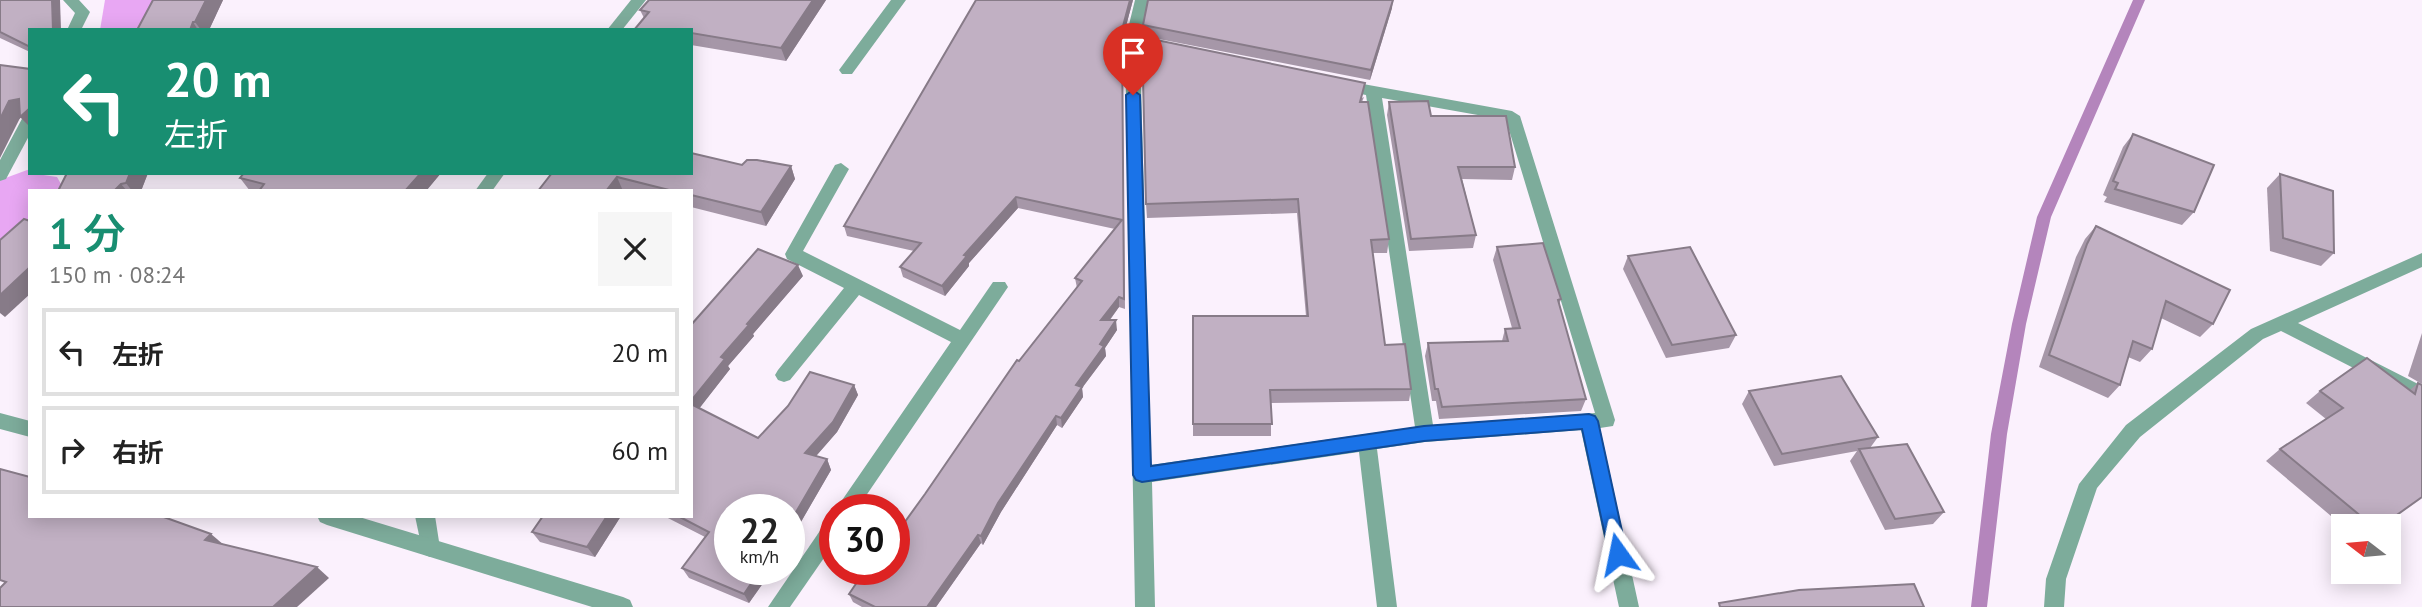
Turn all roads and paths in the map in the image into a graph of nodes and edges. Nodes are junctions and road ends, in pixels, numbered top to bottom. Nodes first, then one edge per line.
1 (69, 0) edge
2 (639, 0) edge
3 (899, 0) edge
4 (1142, 0) edge
5 (75, 28) edge
6 (616, 28) edge
7 (1132, 41) junction
8 (1185, 52) edge
9 (848, 70) dead end
10 (1320, 80) edge
11 (1373, 91) junction
12 (28, 123) edge
13 (841, 169) dead end
14 (0, 175) edge
15 (495, 175) edge
16 (485, 189) edge
17 (2422, 260) edge
18 (856, 286) junction
19 (999, 287) dead end
20 (2281, 323) junction
21 (963, 340) junction
22 (784, 375) dead end
23 (2422, 395) edge
24 (0, 421) edge
25 (1589, 421) junction
26 (28, 428) edge
27 (1424, 434) junction
28 (1367, 442) junction
29 (1142, 475) junction
30 (856, 494) edge
31 (333, 518) edge
32 (425, 518) edge
33 (430, 548) junction
34 (819, 548) edge
35 (623, 607) edge
36 (778, 607) edge
37 (1145, 607) edge
38 (1387, 607) edge
39 (1629, 607) edge
40 (2054, 607) edge

1 - 5 street
2 - 6 street
3 - 9 street
4 - 7 street
7 - 8 street
7 - 29 street
10 - 11 street
11 - 25 street
11 - 27 street
12 - 14 street
13 - 18 street
15 - 16 street
17 - 20 street
18 - 21 street
18 - 22 street
19 - 21 street
20 - 23 street
20 - 40 street
21 - 30 street
24 - 26 street
25 - 27 street
25 - 39 street
27 - 28 street
28 - 29 street
28 - 38 street
29 - 37 street
31 - 33 street
32 - 33 street
33 - 35 street
34 - 36 street

